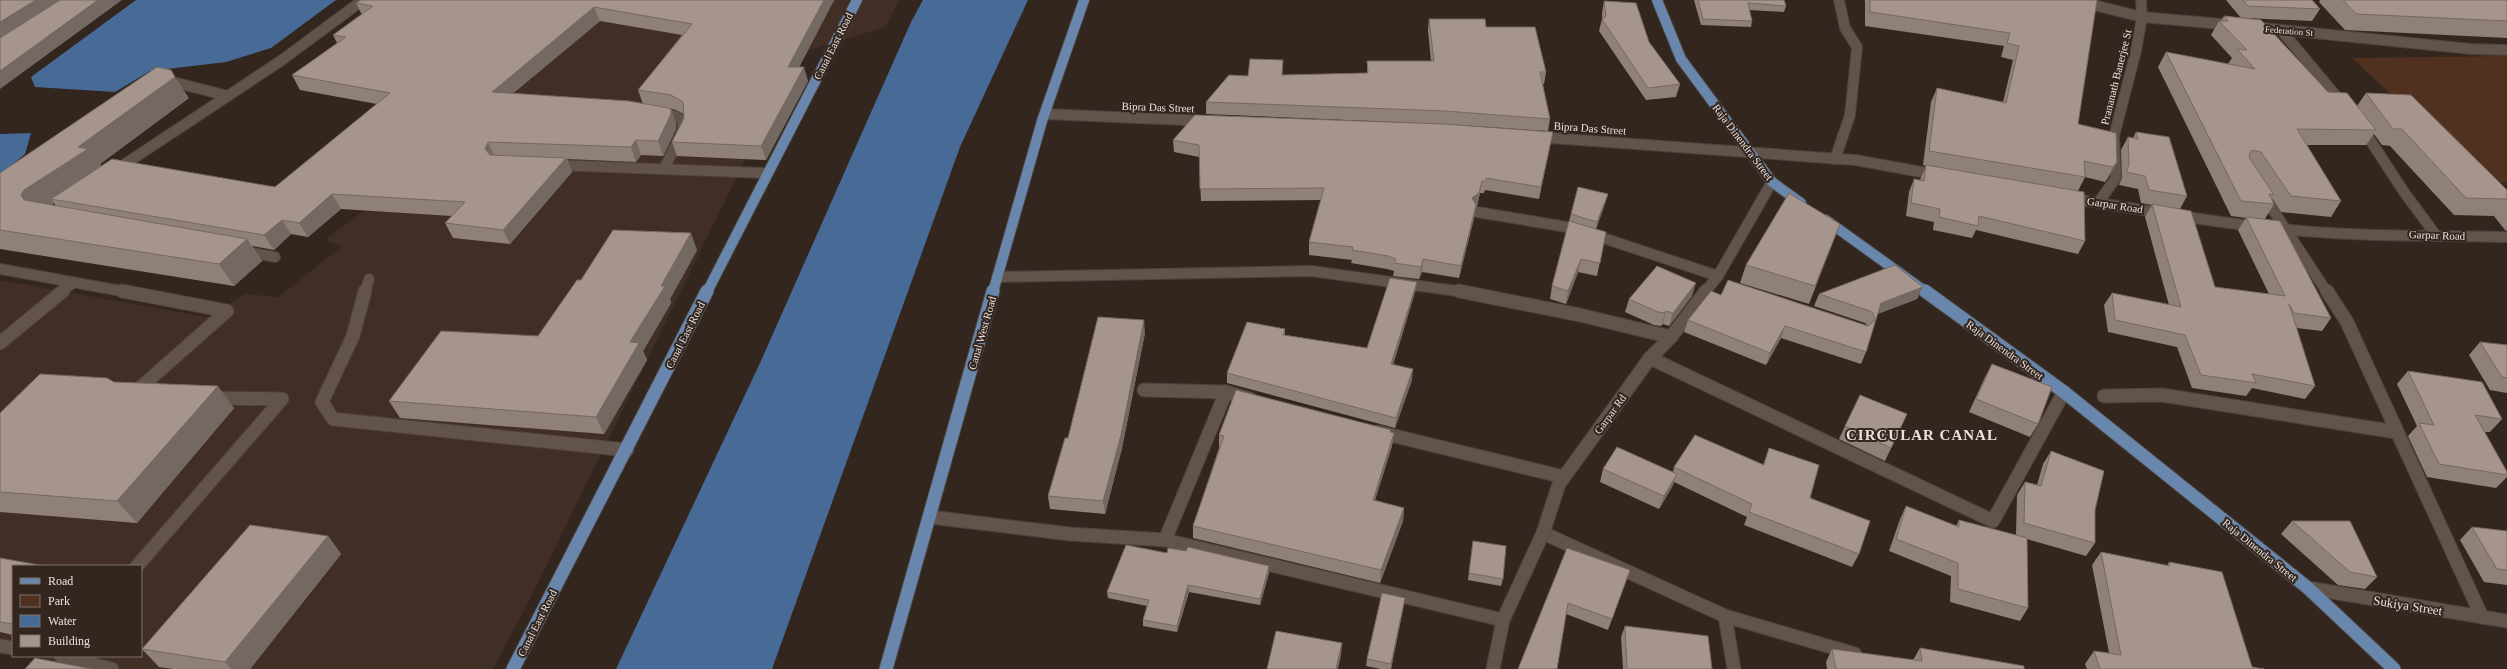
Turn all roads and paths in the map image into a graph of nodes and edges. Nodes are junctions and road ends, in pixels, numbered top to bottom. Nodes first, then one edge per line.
1 (363, 0) edge
2 (857, 0) edge
3 (1084, 0) edge
4 (1657, 0) edge
5 (1839, 0) edge
6 (2073, 0) edge
7 (2141, 0) edge
8 (2142, 17) junction
9 (2281, 30) junction
10 (2507, 50) edge
11 (156, 91) edge
12 (228, 96) junction
13 (646, 112) edge
14 (1045, 114) junction
15 (1217, 122) edge
16 (1530, 136) edge
17 (1750, 152) junction
18 (1835, 159) junction
19 (545, 165) edge
20 (664, 169) junction
21 (767, 173) junction
22 (1946, 176) edge
23 (104, 178) edge
24 (1772, 182) junction
25 (2254, 183) edge
26 (2060, 196) edge
27 (2098, 203) junction
28 (1477, 212) edge
29 (2287, 229) junction
30 (2435, 234) junction
31 (2507, 237) edge
32 (229, 249) edge
33 (275, 257) dead end
34 (0, 269) edge
35 (998, 277) junction
36 (369, 279) dead end
37 (1716, 279) junction
38 (73, 283) junction
39 (1728, 287) edge
40 (1671, 337) junction
41 (0, 343) edge
42 (1650, 358) junction
43 (1144, 390) dead end
44 (1226, 392) junction
45 (2064, 392) junction
46 (147, 396) edge
47 (2104, 396) dead end
48 (195, 397) edge
49 (1263, 402) edge
50 (1367, 429) edge
51 (2396, 432) junction
52 (627, 450) junction
53 (1564, 477) junction
54 (930, 517) junction
55 (1543, 533) junction
56 (1165, 540) junction
57 (138, 565) edge
58 (2308, 588) junction
59 (1725, 616) junction
60 (2482, 617) junction
61 (1503, 620) junction
62 (2507, 621) edge
63 (0, 646) edge
64 (12, 648) edge
65 (65, 657) edge
66 (1867, 658) edge
67 (112, 669) edge
68 (513, 669) edge
69 (886, 669) edge
70 (1493, 669) edge
71 (1734, 669) edge
72 (2394, 669) edge

1 - 12 street
2 - 21 main road, Canal East Road
3 - 14 main road, Canal West Road
4 - 17 main road, Raja Dinendra Street
5 - 18 street
6 - 8 street, Federation St
7 - 8 street, Prananath Banerjee St
8 - 9 street, Federation St
8 - 27 street, Prananath Banerjee St
9 - 10 street, Federation St
9 - 30 street
11 - 12 street
12 - 23 street
13 - 20 street
14 - 15 street, Bipra Das Street
14 - 35 main road, Canal West Road
16 - 17 street, Bipra Das Street
17 - 18 street
17 - 24 main road, Raja Dinendra Street
18 - 22 street
19 - 20 street
20 - 21 street
21 - 52 main road, Canal East Road
24 - 37 street, Garpar Rd
24 - 45 main road, Raja Dinendra Street
25 - 29 street
26 - 27 street, Garpar Road
27 - 29 street, Garpar Road
28 - 37 street
29 - 30 street, Garpar Road
29 - 51 street
30 - 31 street, Garpar Road
32 - 33 street
34 - 38 street
35 - 40 street
35 - 54 main road, Canal West Road
36 - 52 street
37 - 39 street
37 - 40 street, Garpar Rd
38 - 41 street
38 - 46 street
40 - 42 street, Garpar Rd
42 - 45 street
42 - 53 street, Garpar Rd
43 - 44 street
44 - 49 street
44 - 56 street
45 - 58 main road, Raja Dinendra Street
47 - 51 street
48 - 57 street
50 - 53 street
51 - 60 street
52 - 68 main road, Canal East Road
53 - 55 street, Garpar Rd
54 - 56 street
54 - 69 main road, Canal West Road
55 - 59 street
55 - 61 street, Garpar Rd
56 - 61 street
58 - 60 street, Sukiya Street
58 - 72 main road, Raja Dinendra Street
59 - 66 street
59 - 71 street
60 - 62 street, Sukiya Street
61 - 70 street, Garpar Rd
63 - 64 street
65 - 67 street

